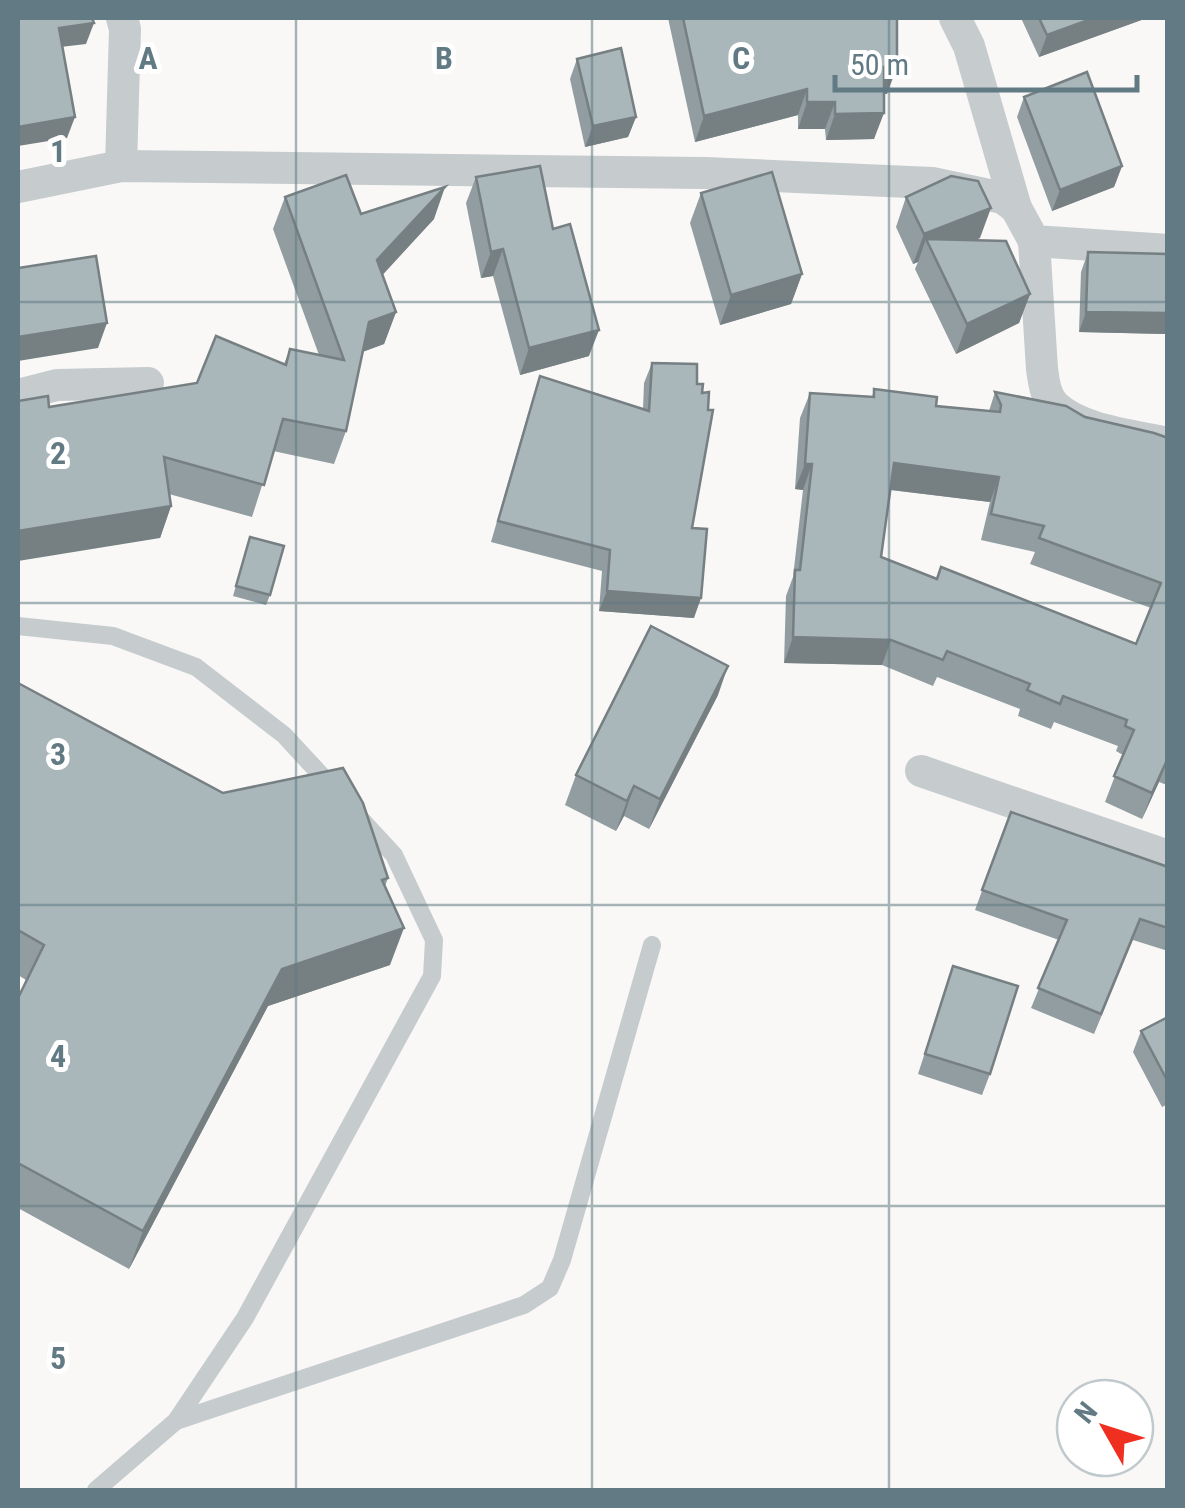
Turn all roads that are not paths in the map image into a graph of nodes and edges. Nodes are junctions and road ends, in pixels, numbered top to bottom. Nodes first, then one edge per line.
1 (122, 18) edge
2 (955, 18) edge
3 (121, 166) junction
4 (18, 188) edge
5 (1016, 208) junction
6 (1034, 241) junction
7 (1168, 250) edge
8 (148, 383) dead end
9 (18, 395) edge
10 (1168, 443) edge
11 (18, 626) edge
12 (922, 771) dead end
13 (1168, 856) edge
14 (652, 945) dead end
15 (176, 1421) junction
16 (96, 1490) edge

1 - 3 street
2 - 5 street
3 - 4 street
3 - 5 street
5 - 6 street
6 - 7 street
6 - 10 street
8 - 9 street
11 - 15 lane
12 - 13 street
14 - 15 lane
15 - 16 lane

